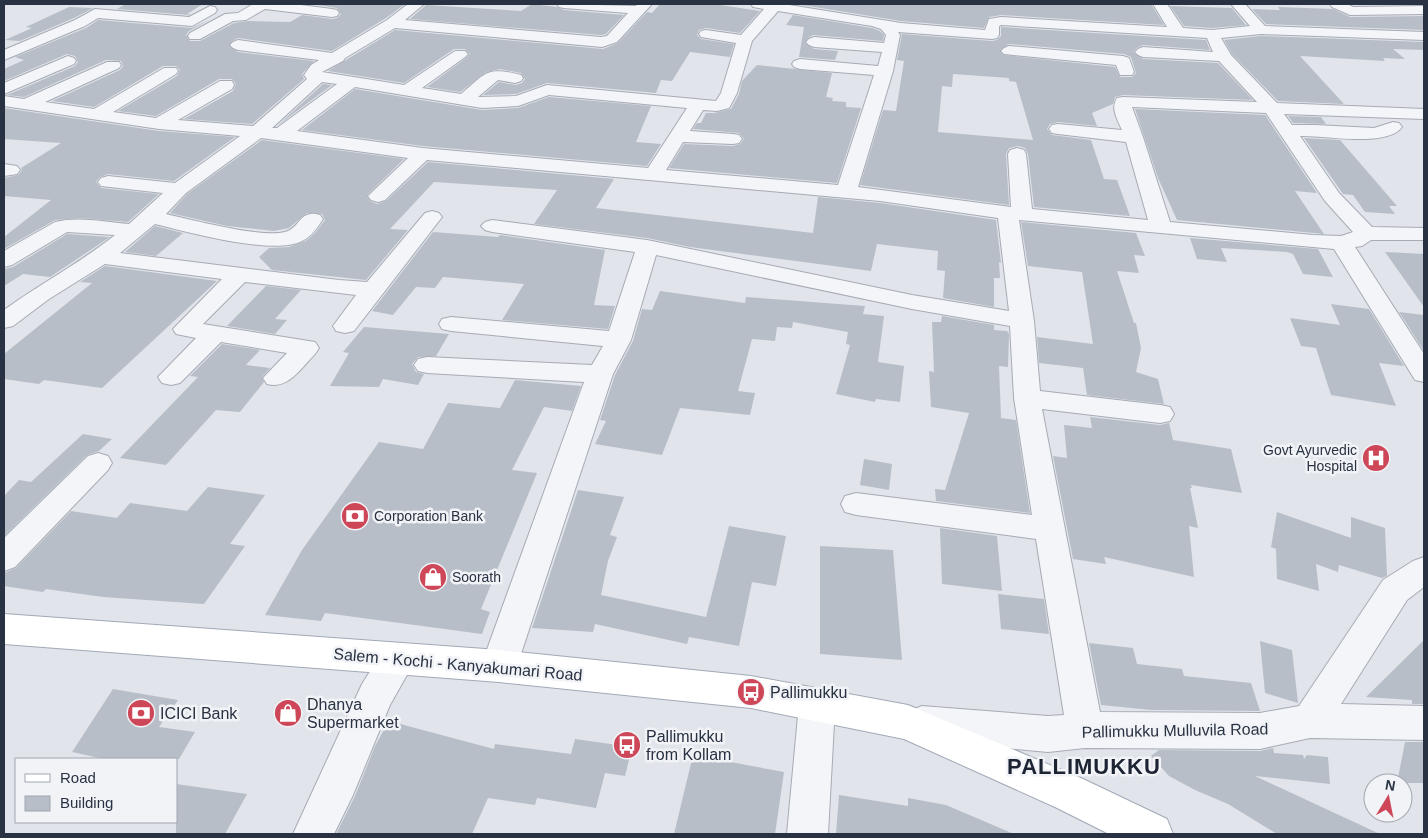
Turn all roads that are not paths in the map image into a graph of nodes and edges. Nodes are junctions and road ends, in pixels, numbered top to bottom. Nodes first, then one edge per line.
1 (263, 4) edge
2 (417, 4) edge
3 (564, 4) edge
4 (758, 4) edge
5 (866, 4) edge
6 (1160, 4) edge
7 (1238, 4) edge
8 (641, 7) edge
9 (774, 7) junction
10 (1344, 7) edge
11 (210, 10) dead end
12 (1424, 10) edge
13 (332, 13) dead end
14 (1010, 15) junction
15 (477, 18) dead end
16 (80, 23) junction
17 (392, 23) junction
18 (880, 24) junction
19 (461, 29) junction
20 (1261, 30) junction
21 (1178, 32) junction
22 (706, 34) dead end
23 (1212, 34) junction
24 (1379, 34) junction
25 (992, 35) junction
26 (1424, 36) edge
27 (745, 40) junction
28 (581, 41) junction
29 (814, 42) dead end
30 (1009, 44) junction
31 (238, 45) dead end
32 (891, 48) junction
33 (1143, 52) dead end
34 (460, 54) dead end
35 (4, 55) edge
36 (569, 55) dead end
37 (1224, 57) junction
38 (337, 58) junction
39 (33, 61) dead end
40 (68, 61) dead end
41 (800, 64) dead end
42 (113, 65) dead end
43 (1005, 66) dead end
44 (170, 71) dead end
45 (885, 71) junction
46 (1126, 72) dead end
47 (4, 73) edge
48 (318, 77) junction
49 (515, 78) dead end
50 (352, 81) junction
51 (226, 85) dead end
52 (4, 89) edge
53 (408, 90) junction
54 (465, 100) junction
55 (4, 101) edge
56 (26, 104) junction
57 (698, 104) junction
58 (1271, 107) junction
59 (96, 114) junction
60 (1424, 114) edge
61 (159, 124) junction
62 (1393, 127) dead end
63 (1058, 129) dead end
64 (1286, 131) junction
65 (257, 132) junction
66 (281, 134) junction
67 (678, 136) junction
68 (1134, 137) junction
69 (733, 139) dead end
70 (423, 154) junction
71 (1017, 154) dead end
72 (652, 175) junction
73 (108, 182) dead end
74 (179, 189) junction
75 (846, 192) junction
76 (378, 196) dead end
77 (1015, 213) junction
78 (432, 217) dead end
79 (151, 218) junction
80 (313, 219) dead end
81 (492, 226) dead end
82 (1161, 228) junction
83 (134, 231) junction
84 (1366, 233) junction
85 (1424, 234) edge
86 (1341, 244) junction
87 (647, 247) junction
88 (101, 256) junction
89 (4, 260) edge
90 (240, 274) junction
91 (373, 289) junction
92 (4, 321) edge
93 (1022, 321) junction
94 (451, 324) dead end
95 (345, 326) dead end
96 (214, 335) junction
97 (619, 340) junction
98 (427, 365) dead end
99 (600, 374) junction
100 (1424, 374) edge
101 (171, 377) dead end
102 (276, 378) dead end
103 (1027, 398) junction
104 (1160, 414) dead end
105 (98, 463) dead end
106 (856, 504) dead end
107 (1050, 529) junction
108 (4, 558) edge
109 (1424, 570) edge
110 (4, 629) edge
111 (398, 658) junction
112 (499, 666) junction
113 (817, 705) junction
114 (1310, 721) junction
115 (908, 722) junction
116 (1424, 723) edge
117 (1085, 730) junction
118 (313, 834) edge
119 (807, 834) edge
120 (1152, 834) edge

1 - 13 street
1 - 16 street
2 - 17 street
3 - 8 street
4 - 9 street
5 - 18 street
6 - 21 street
7 - 20 street
8 - 28 street
9 - 18 street
9 - 27 street
10 - 12 street
10 - 24 street
11 - 16 street
14 - 21 street
14 - 25 street
14 - 30 street
15 - 19 street
16 - 35 street
17 - 19 street
17 - 38 street
18 - 25 street
18 - 32 street
19 - 28 street
20 - 23 street
20 - 24 street
21 - 23 street
22 - 27 street
23 - 37 street
24 - 26 street
25 - 30 street
27 - 57 street
28 - 36 street
29 - 32 street
30 - 43 street
30 - 46 street
31 - 38 street
32 - 45 street
33 - 37 street
34 - 53 street
37 - 58 street
38 - 48 street
39 - 47 street
40 - 52 street
41 - 45 street
42 - 56 street
44 - 59 street
45 - 75 street
48 - 50 street
48 - 65 street
49 - 54 street
50 - 53 street
50 - 66 street
51 - 61 street
53 - 54 street
54 - 57 street
55 - 56 street
56 - 59 street
57 - 67 street
58 - 60 street
58 - 64 street
58 - 68 street
59 - 61 street
61 - 65 street
62 - 64 street
63 - 68 street
64 - 84 street
65 - 66 street
65 - 74 street
66 - 70 street
67 - 69 street
67 - 72 street
68 - 82 street
70 - 72 street
70 - 76 street
71 - 77 street
72 - 75 street
73 - 74 street
74 - 79 street
75 - 77 street
77 - 82 street
77 - 93 street
78 - 91 street
79 - 80 street
79 - 83 street
81 - 87 street
82 - 86 street
83 - 88 street
83 - 89 street
84 - 85 street
84 - 86 street
86 - 100 street
87 - 93 street
87 - 97 street
88 - 90 street
88 - 92 street
90 - 91 street
90 - 96 street
91 - 95 street
93 - 103 street
94 - 97 street
96 - 101 street
96 - 102 street
97 - 99 street
98 - 99 street
99 - 112 street
103 - 104 street
103 - 107 street
105 - 108 street
106 - 107 street
107 - 117 street
109 - 114 street
110 - 111 main road, Salem - Kochi - Kanyakumari Road
111 - 112 main road, Salem - Kochi - Kanyakumari Road
111 - 118 street
112 - 113 main road, Salem - Kochi - Kanyakumari Road
113 - 115 main road, Salem - Kochi - Kanyakumari Road
113 - 119 street
114 - 116 street, Pallimukku Mulluvila Road
114 - 117 street, Pallimukku Mulluvila Road
115 - 117 street, Pallimukku Mulluvila Road
115 - 120 main road, Salem - Kochi - Kanyakumari Road

